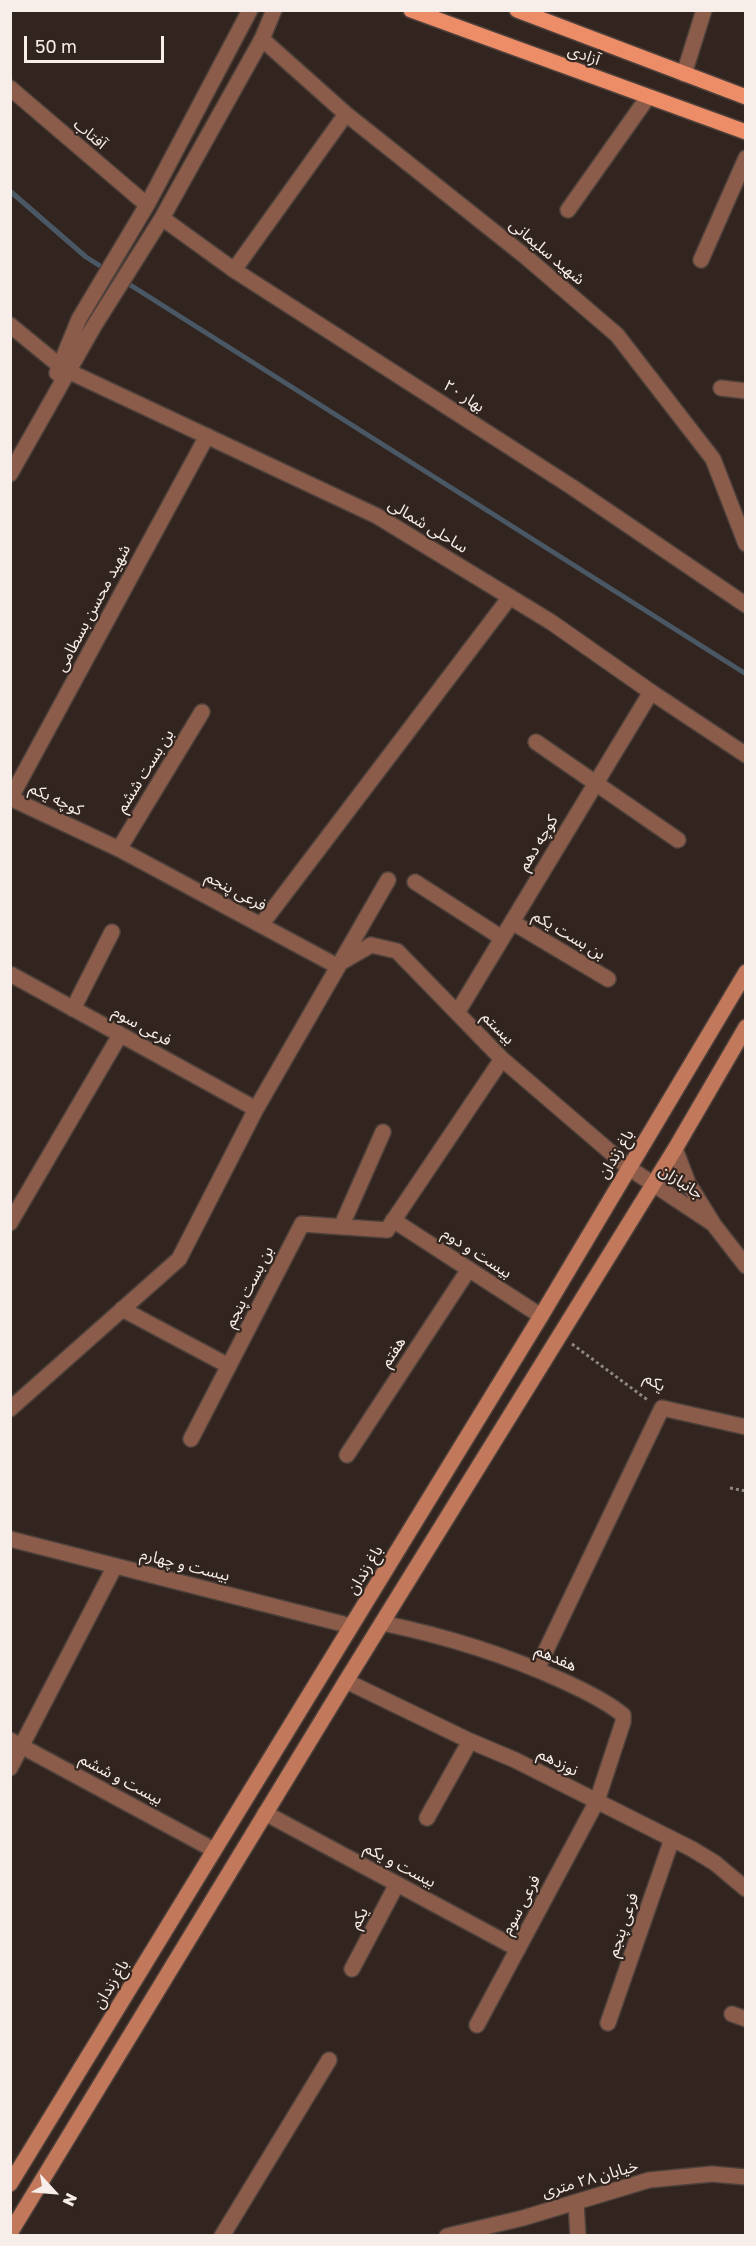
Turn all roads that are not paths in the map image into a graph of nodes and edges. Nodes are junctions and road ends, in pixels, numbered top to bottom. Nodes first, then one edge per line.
1 (250, 10) edge
2 (274, 10) edge
3 (411, 10) edge
4 (517, 10) edge
5 (704, 10) edge
6 (262, 39) junction
7 (684, 74) junction
8 (10, 88) edge
9 (648, 97) junction
10 (746, 97) edge
11 (346, 114) junction
12 (746, 132) edge
13 (746, 158) edge
14 (147, 205) junction
15 (568, 210) dead end
16 (162, 218) junction
17 (701, 260) dead end
18 (234, 270) junction
19 (10, 325) edge
20 (64, 369) junction
21 (721, 388) dead end
22 (746, 391) edge
23 (207, 436) junction
24 (10, 474) edge
25 (746, 544) edge
26 (510, 597) junction
27 (746, 605) edge
28 (651, 692) junction
29 (202, 712) dead end
30 (536, 742) dead end
31 (746, 755) edge
32 (595, 783) junction
33 (11, 798) edge
34 (678, 840) dead end
35 (118, 849) junction
36 (388, 880) dead end
37 (415, 882) dead end
38 (512, 922) junction
39 (261, 925) junction
40 (112, 932) dead end
41 (502, 938) junction
42 (337, 966) junction
43 (746, 972) edge
44 (11, 976) edge
45 (608, 979) dead end
46 (73, 1009) junction
47 (457, 1013) junction
48 (746, 1027) edge
49 (120, 1035) junction
50 (502, 1059) junction
51 (256, 1109) junction
52 (382, 1132) dead end
53 (675, 1149) junction
54 (629, 1168) junction
55 (652, 1185) junction
56 (393, 1220) junction
57 (10, 1223) edge
58 (714, 1225) junction
59 (341, 1227) junction
60 (746, 1266) edge
61 (469, 1269) junction
62 (122, 1309) junction
63 (541, 1316) junction
64 (229, 1366) junction
65 (10, 1409) edge
66 (746, 1427) edge
67 (190, 1439) dead end
68 (347, 1455) dead end
69 (10, 1539) edge
70 (115, 1566) junction
71 (382, 1623) junction
72 (351, 1626) junction
73 (537, 1669) junction
74 (346, 1681) junction
75 (470, 1741) junction
76 (17, 1743) edge
77 (10, 1768) edge
78 (597, 1801) junction
79 (265, 1814) junction
80 (427, 1818) dead end
81 (672, 1839) junction
82 (214, 1850) junction
83 (397, 1884) junction
84 (746, 1889) edge
85 (518, 1949) junction
86 (352, 1969) dead end
87 (608, 2023) dead end
88 (477, 2025) dead end
89 (329, 2060) dead end
90 (746, 2177) edge
91 (10, 2184) edge
92 (576, 2202) junction
93 (11, 2233) edge
94 (470, 2233) edge
95 (17, 2235) edge
96 (222, 2235) edge
97 (447, 2235) edge
98 (578, 2235) edge

1 - 14 street
2 - 6 street
3 - 9 main road, آزادی
4 - 7 main road, آزادی
5 - 7 street
6 - 11 street, شهید سلیمانی
6 - 16 street
7 - 10 main road, آزادی
8 - 14 street, آفتاب
9 - 12 main road, آزادی
9 - 15 street
11 - 18 street
11 - 25 street, شهید سلیمانی
13 - 17 street
14 - 16 street, آفتاب
14 - 20 street
16 - 18 street, بهار ۲۰
16 - 20 street
18 - 27 street, بهار ۲۰
19 - 20 street, ساحلی شمالی
20 - 23 street, ساحلی شمالی
20 - 24 street
21 - 22 street
23 - 26 street, ساحلی شمالی
23 - 33 street, شهید محسن بسطامی
26 - 28 street, ساحلی شمالی
26 - 39 street
28 - 31 street, ساحلی شمالی
28 - 32 street, کوچه دهم
29 - 35 street, بن بست ششم
30 - 32 street
32 - 34 street
32 - 38 street, کوچه دهم
33 - 35 street, کوچه یکم
35 - 39 street, فرعی پنجم
36 - 42 street
37 - 41 street
38 - 41 street, کوچه دهم
38 - 45 street, بن بست یکم
39 - 42 street, فرعی پنجم
40 - 46 street
41 - 47 street, کوچه دهم
42 - 47 street, بیستم
42 - 51 street
43 - 54 main road, باغ زندان
44 - 46 street, فرعی سوم
46 - 49 street, فرعی سوم
47 - 50 street, بیستم
48 - 53 main road
49 - 51 street, فرعی سوم
49 - 57 street
50 - 54 street, بیستم
50 - 56 street
51 - 62 street
52 - 59 street
53 - 55 main road
53 - 58 street, جانبازان
54 - 55 street, جانبازان
54 - 63 main road, باغ زندان
55 - 58 street, جانبازان
55 - 71 main road
56 - 59 street
56 - 61 street, بیست و دوم
58 - 60 street, جانبازان
59 - 64 street, بن بست پنجم
61 - 63 street, بیست و دوم
61 - 68 street, هفتم
62 - 64 street
62 - 65 street
63 - 72 main road, باغ زندان
64 - 67 street, بن بست پنجم
66 - 73 street, یکم
69 - 70 street, بیست و چهارم
70 - 72 street, بیست و چهارم
70 - 76 street
71 - 73 street, هفدهم
71 - 74 main road
72 - 82 main road, باغ زندان
73 - 78 street, هفدهم
74 - 75 street, نوزدهم
74 - 79 main road
75 - 78 street, نوزدهم
75 - 80 street
76 - 77 street
76 - 82 street, بیست و ششم
78 - 81 street, نوزدهم
78 - 85 street, فرعی سوم
79 - 83 street, بیست و یکم
79 - 93 main road
81 - 84 street, نوزدهم
81 - 87 street, فرعی پنجم
82 - 91 main road, باغ زندان
83 - 85 street, بیست و یکم
83 - 86 street, یکم
85 - 88 street, فرعی سوم
89 - 96 street
90 - 92 street, خیابان ۲۸ متری
92 - 94 street, خیابان ۲۸ متری
92 - 98 street
93 - 95 street
94 - 97 street, خیابان ۲۸ متری

